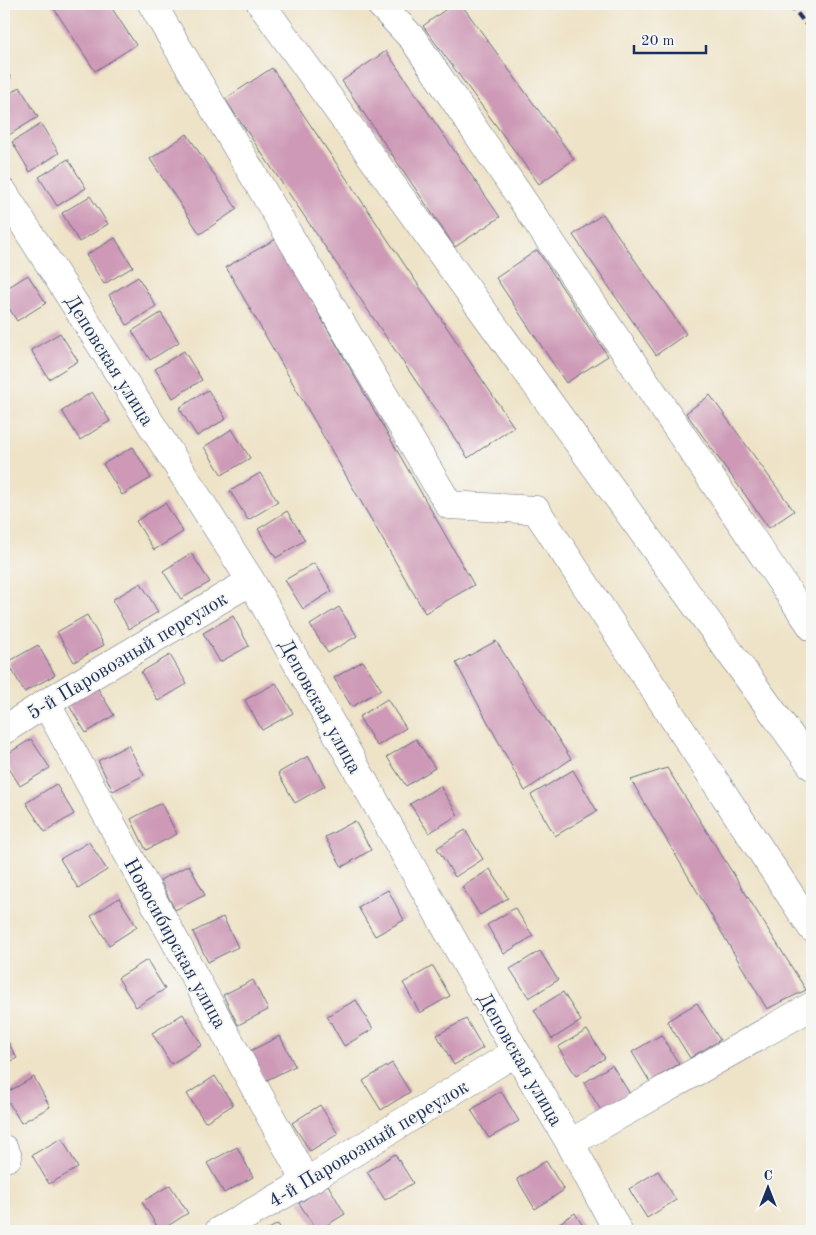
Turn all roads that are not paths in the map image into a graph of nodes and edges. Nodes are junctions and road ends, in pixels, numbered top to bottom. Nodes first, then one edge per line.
1 (152, 4) edge
2 (261, 4) edge
3 (380, 4) edge
4 (4, 193) edge
5 (250, 581) junction
6 (812, 627) edge
7 (46, 703) junction
8 (4, 730) edge
9 (812, 766) edge
10 (812, 928) edge
11 (812, 1006) edge
12 (516, 1052) junction
13 (570, 1143) junction
14 (306, 1182) junction
15 (218, 1231) edge
16 (618, 1231) edge

1 - 10 street
2 - 9 street
3 - 6 street
4 - 5 street, Деповская улица
5 - 7 street, 5-й Паровозный переулок
5 - 12 street, Деповская улица
7 - 8 street, 5-й Паровозный переулок
7 - 14 street, Новосибирская улица
11 - 13 street
12 - 13 street, Деповская улица
12 - 14 street, 4-й Паровозный переулок
13 - 16 street, Деповская улица
14 - 15 street, 4-й Паровозный переулок

